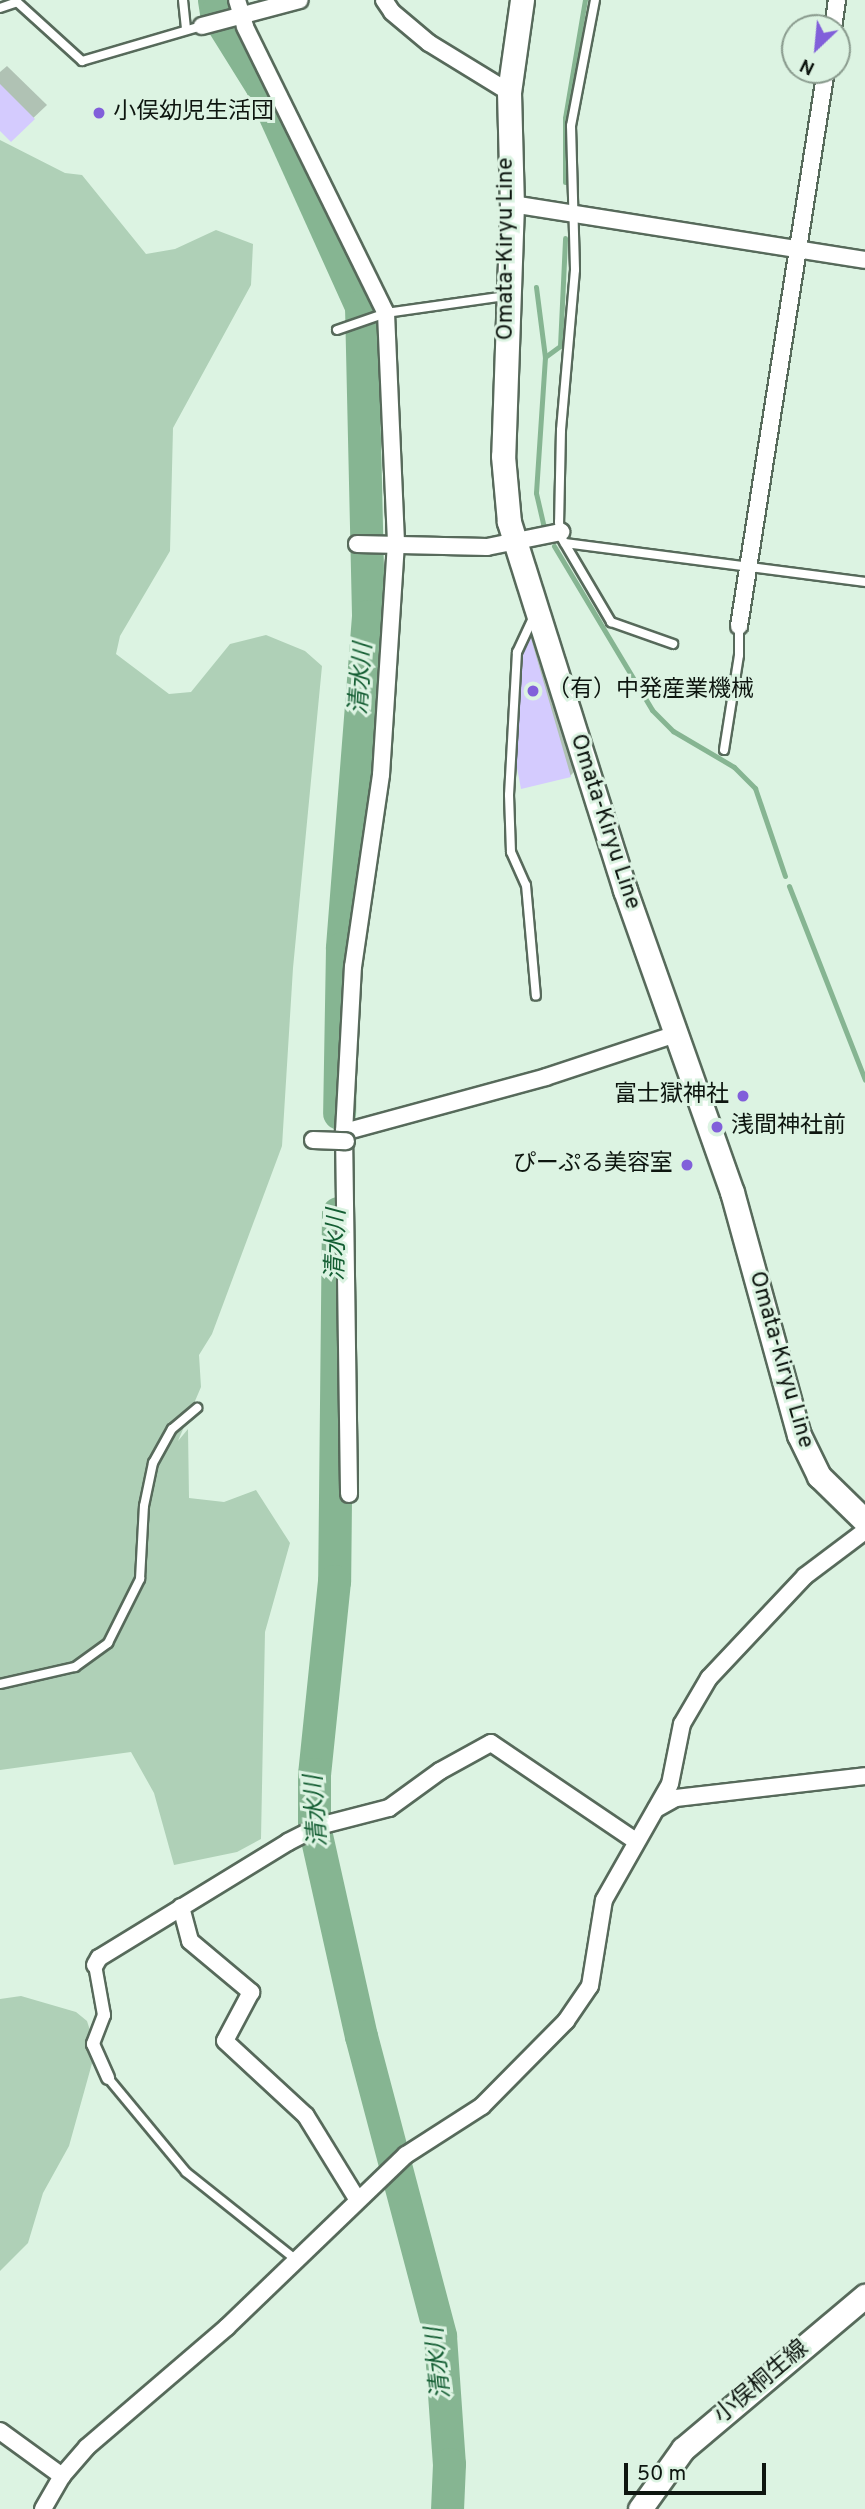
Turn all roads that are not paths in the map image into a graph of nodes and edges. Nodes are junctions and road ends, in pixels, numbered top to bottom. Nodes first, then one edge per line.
1 (183, 0) edge
2 (300, 0) edge
3 (384, 0) edge
4 (522, 0) edge
5 (595, 0) edge
6 (0, 8) edge
7 (238, 10) edge
8 (194, 28) junction
9 (824, 84) edge
10 (509, 92) junction
11 (512, 204) junction
12 (575, 211) junction
13 (798, 249) junction
14 (865, 260) edge
15 (510, 295) junction
16 (381, 314) junction
17 (337, 330) dead end
18 (563, 538) junction
19 (391, 543) junction
20 (357, 544) dead end
21 (515, 544) junction
22 (747, 566) junction
23 (865, 582) edge
24 (536, 611) junction
25 (739, 626) joint
26 (673, 644) dead end
27 (724, 750) dead end
28 (536, 996) dead end
29 (676, 1034) junction
30 (345, 1136) junction
31 (313, 1140) dead end
32 (197, 1408) dead end
33 (349, 1494) dead end
34 (865, 1521) edge
35 (865, 1531) edge
36 (0, 1684) edge
37 (865, 1776) edge
38 (654, 1811) junction
39 (636, 1841) junction
40 (181, 1907) junction
41 (95, 1965) joint
42 (108, 2078) joint
43 (357, 2199) junction
44 (295, 2259) junction
45 (865, 2296) edge
46 (0, 2431) edge
47 (62, 2476) junction
48 (43, 2509) edge
49 (640, 2509) edge

1 - 8 lane
2 - 7 street
3 - 10 street
4 - 10 main road, Omata-Kiryu Line
5 - 12 lane
6 - 8 lane
7 - 8 street
7 - 16 street
9 - 13 street
10 - 11 main road, Omata-Kiryu Line
11 - 12 street
11 - 15 main road, Omata-Kiryu Line
12 - 13 street
12 - 18 lane
13 - 14 street
13 - 22 street
15 - 16 lane
15 - 21 main road, Omata-Kiryu Line
16 - 17 lane
16 - 19 street
18 - 21 street
18 - 22 lane
18 - 26 lane
19 - 20 street
19 - 21 street
19 - 30 street
21 - 24 main road, Omata-Kiryu Line
22 - 23 lane
22 - 25 street
24 - 28 lane
24 - 29 main road, Omata-Kiryu Line
25 - 27 lane
29 - 30 street
29 - 34 main road, Omata-Kiryu Line
30 - 31 street, bridge
30 - 33 street
32 - 36 lane
35 - 38 street
37 - 38 street
38 - 39 street
39 - 40 street
39 - 43 street
40 - 41 street
40 - 43 street
41 - 42 street
42 - 44 lane
43 - 44 street
44 - 47 street
45 - 49 main road, 小俣桐生線
46 - 47 street
47 - 48 street

